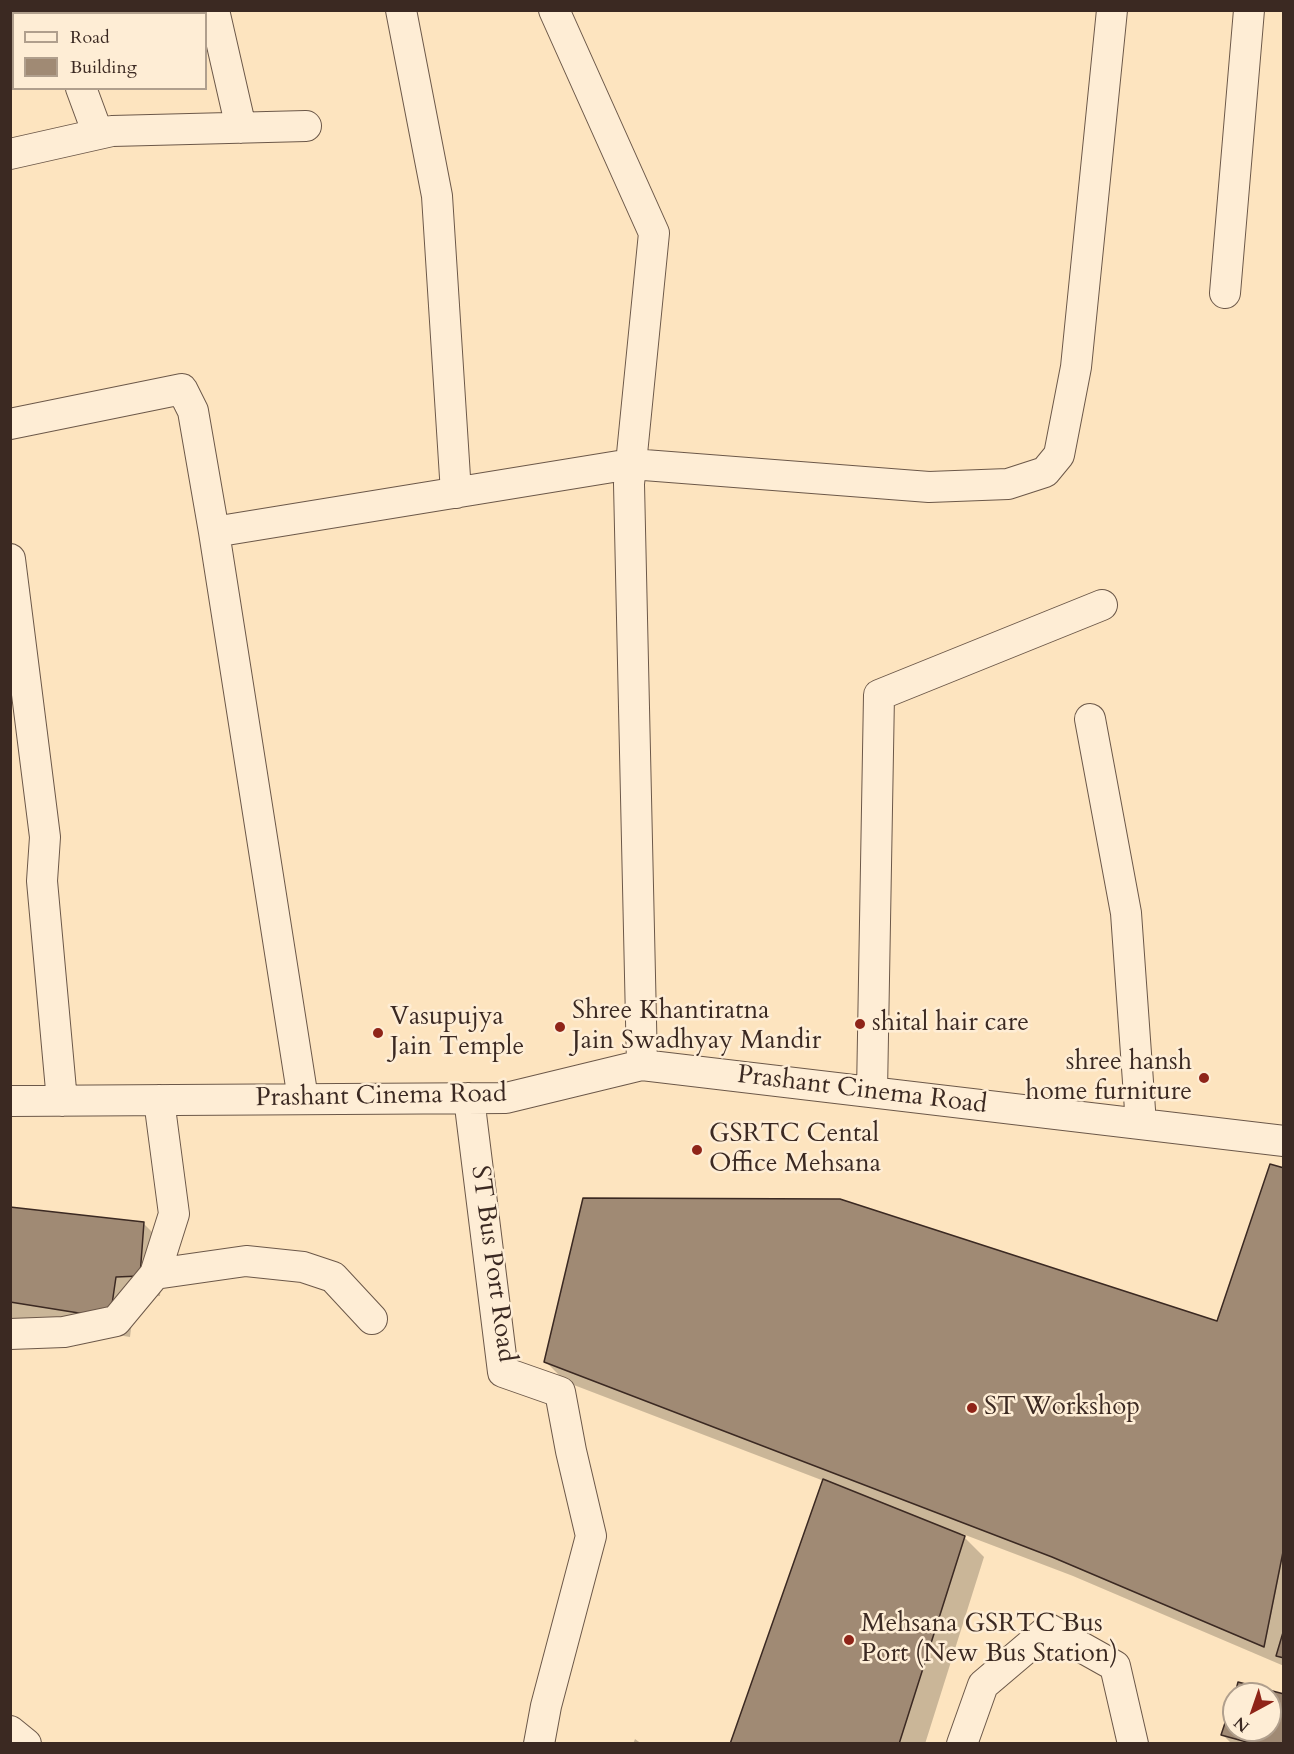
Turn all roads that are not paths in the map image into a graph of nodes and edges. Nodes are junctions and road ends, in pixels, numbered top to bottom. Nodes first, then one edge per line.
1 (214, 10) edge
2 (401, 10) edge
3 (554, 10) edge
4 (1112, 10) edge
5 (1249, 10) edge
6 (82, 90) edge
7 (306, 126) dead end
8 (241, 128) junction
9 (98, 134) junction
10 (10, 154) edge
11 (1225, 293) dead end
12 (10, 424) edge
13 (631, 464) junction
14 (456, 492) junction
15 (214, 532) junction
16 (10, 559) edge
17 (1102, 605) dead end
18 (1090, 719) dead end
19 (642, 1065) junction
20 (872, 1092) junction
21 (469, 1098) junction
22 (159, 1100) junction
23 (303, 1100) junction
24 (10, 1101) edge
25 (62, 1101) junction
26 (1141, 1124) junction
27 (1284, 1141) edge
28 (155, 1274) junction
29 (372, 1319) dead end
30 (10, 1334) edge
31 (10, 1731) edge
32 (26, 1743) edge
33 (539, 1743) edge
34 (962, 1743) edge
35 (1133, 1743) edge

1 - 8 street
2 - 14 street
3 - 13 street
4 - 13 street
5 - 11 street
6 - 9 street
7 - 8 street
8 - 9 street
9 - 10 street
12 - 15 street
13 - 14 street
13 - 19 street
14 - 15 street
15 - 23 street
16 - 25 street
17 - 20 street
18 - 26 street
19 - 20 street, Prashant Cinema Road
19 - 21 street, Prashant Cinema Road
20 - 26 street, Prashant Cinema Road
21 - 23 street, Prashant Cinema Road
21 - 33 street, ST Bus Port Road
22 - 23 street, Prashant Cinema Road
22 - 25 street, Prashant Cinema Road
22 - 28 street
24 - 25 street, Prashant Cinema Road
26 - 27 street, Prashant Cinema Road
28 - 29 street
28 - 30 street
31 - 32 street
34 - 35 street

